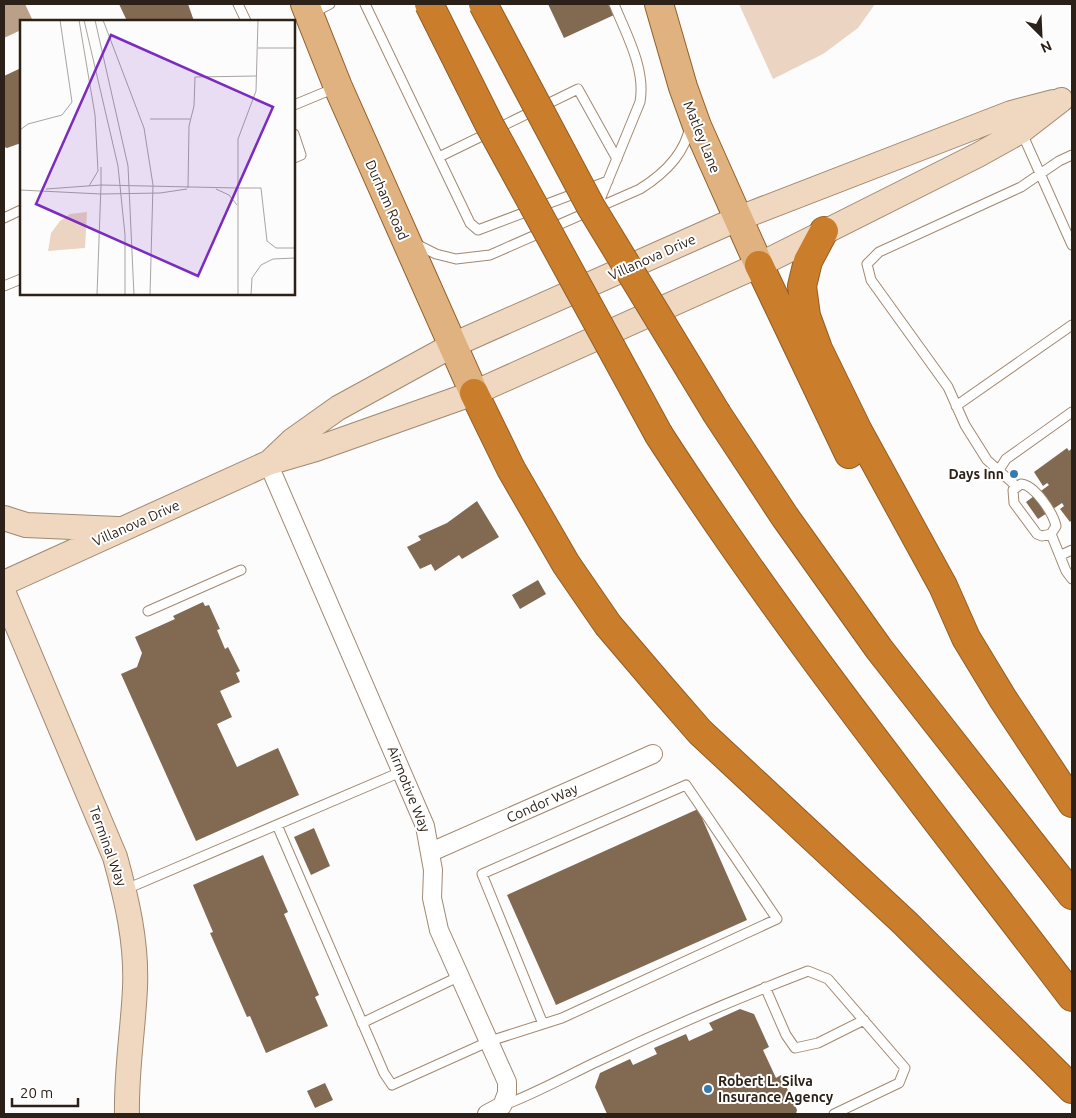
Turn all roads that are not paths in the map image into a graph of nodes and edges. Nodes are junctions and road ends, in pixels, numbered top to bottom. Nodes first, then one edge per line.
1 (238, 4) edge
2 (366, 4) edge
3 (429, 4) edge
4 (483, 4) edge
5 (614, 4) edge
6 (659, 4) edge
7 (315, 7) edge
8 (246, 20) edge
9 (338, 87) junction
10 (1067, 97) edge
11 (295, 105) edge
12 (690, 107) junction
13 (1021, 131) junction
14 (295, 137) edge
15 (1072, 154) edge
16 (439, 156) junction
17 (295, 157) edge
18 (617, 159) junction
19 (1040, 174) junction
20 (608, 181) junction
21 (597, 208) junction
22 (20, 210) edge
23 (4, 218) edge
24 (737, 219) junction
25 (396, 221) junction
26 (824, 231) junction
27 (1072, 245) edge
28 (759, 266) junction
29 (20, 278) edge
30 (4, 286) edge
31 (1072, 324) edge
32 (452, 346) junction
33 (474, 394) junction
34 (956, 406) junction
35 (1072, 412) edge
36 (268, 463) junction
37 (999, 470) junction
38 (1016, 486) junction
39 (4, 518) edge
40 (122, 530) junction
41 (1051, 534) junction
42 (1072, 550) edge
43 (1061, 555) junction
44 (241, 570) dead end
45 (1072, 579) edge
46 (4, 583) edge
47 (4, 594) edge
48 (148, 611) dead end
49 (966, 638) junction
50 (653, 754) dead end
51 (403, 771) junction
52 (1072, 803) edge
53 (277, 825) junction
54 (431, 852) junction
55 (124, 890) junction
56 (1072, 895) edge
57 (460, 976) junction
58 (765, 987) junction
59 (1072, 997) edge
60 (864, 1020) junction
61 (362, 1023) junction
62 (543, 1024) junction
63 (490, 1041) junction
64 (1072, 1089) edge
65 (495, 1110) edge
66 (127, 1114) edge
67 (834, 1114) edge

1 - 8 lane
2 - 16 lane
3 - 59 highway, bridge
4 - 56 highway, bridge
5 - 18 lane
6 - 12 main road, Matley Lane
7 - 9 main road, Durham Road
9 - 11 lane
9 - 25 main road, Durham Road
10 - 13 main road, Villanova Drive
10 - 24 main road, Villanova Drive
12 - 21 lane
12 - 24 main road, Matley Lane
13 - 19 lane
13 - 26 main road, Villanova Drive
14 - 17 lane
15 - 19 lane
16 - 18 lane
16 - 20 lane
18 - 20 lane
19 - 27 lane
19 - 34 lane
20 - 21 lane
21 - 25 lane
22 - 23 lane
24 - 28 main road, Matley Lane
24 - 32 main road, Villanova Drive
25 - 32 main road, Durham Road
26 - 28 main road, Villanova Drive
26 - 49 highway
28 - 33 main road, Villanova Drive
28 - 49 highway
29 - 30 lane
31 - 34 lane
32 - 33 main road, Durham Road
32 - 36 main road, Villanova Drive
33 - 36 main road, Villanova Drive
33 - 64 highway
34 - 37 lane
35 - 37 lane
36 - 40 main road, Villanova Drive
36 - 51 street, Airmotive Way
37 - 38 lane
38 - 41 lane
38 - 41 lane
39 - 40 main road
40 - 46 main road, Villanova Drive
41 - 43 lane
42 - 43 lane
43 - 45 lane
44 - 48 lane
47 - 55 main road, Terminal Way
49 - 52 highway
50 - 54 street, Condor Way
51 - 53 lane
51 - 54 street, Airmotive Way
53 - 55 lane
53 - 61 lane
54 - 57 street, Airmotive Way
55 - 66 main road, Terminal Way
57 - 61 lane
57 - 63 street, Airmotive Way
58 - 60 lane
58 - 60 lane
58 - 65 lane
60 - 67 lane
61 - 63 lane
62 - 62 lane
62 - 63 lane
63 - 65 street, Airmotive Way

